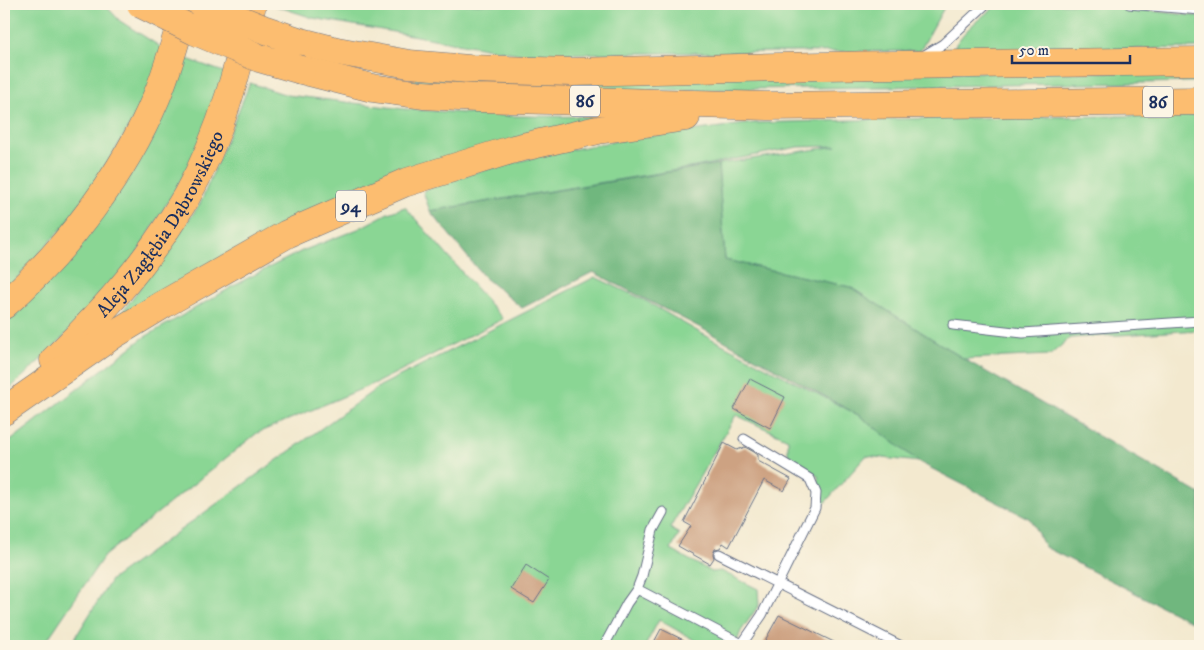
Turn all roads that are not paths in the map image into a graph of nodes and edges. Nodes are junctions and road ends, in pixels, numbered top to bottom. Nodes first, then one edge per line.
1 (142, 4) edge
2 (186, 4) edge
3 (202, 4) edge
4 (252, 4) edge
5 (986, 4) edge
6 (1129, 4) edge
7 (975, 8) edge
8 (1200, 10) edge
9 (1200, 61) edge
10 (909, 66) junction
11 (1200, 101) edge
12 (769, 106) junction
13 (4, 305) edge
14 (1200, 321) edge
15 (953, 325) dead end
16 (4, 407) edge
17 (4, 411) edge
18 (744, 439) dead end
19 (663, 512) dead end
20 (719, 554) dead end
21 (777, 583) junction
22 (636, 589) junction
23 (741, 645) edge
24 (604, 646) edge
25 (901, 646) edge

1 - 12 main road, 86, bridge
2 - 13 main road
3 - 10 main road, 86, bridge
4 - 16 main road, Aleja Zagłębia Dąbrowskiego
5 - 7 lane
6 - 8 lane
7 - 10 lane
9 - 10 main road, 86
11 - 12 main road, 86
12 - 17 main road, 94
14 - 15 lane
18 - 21 lane
19 - 22 lane
20 - 21 lane
21 - 23 lane
21 - 25 lane
22 - 23 lane
22 - 24 lane

